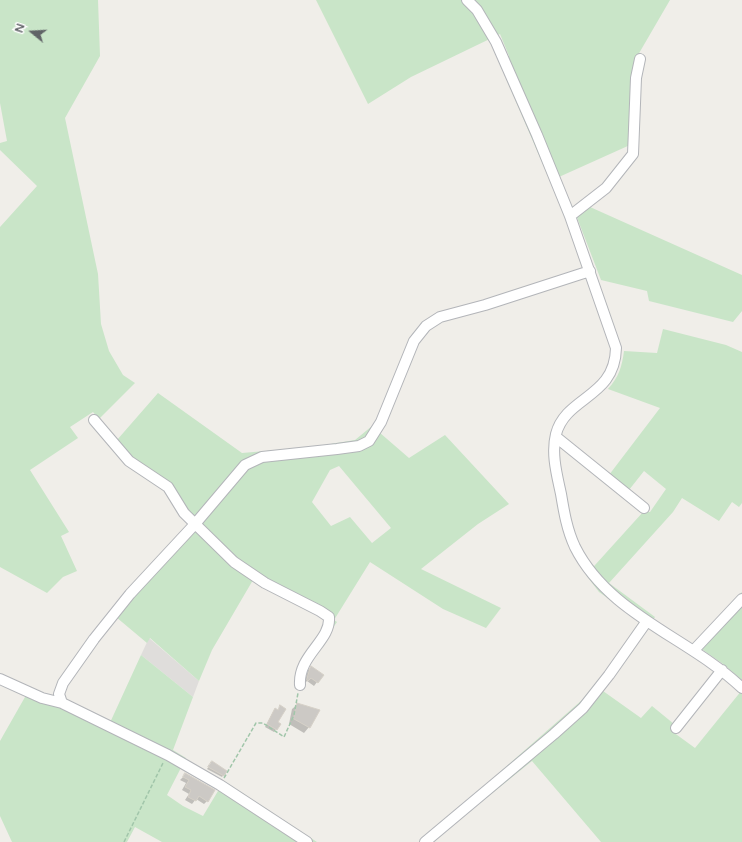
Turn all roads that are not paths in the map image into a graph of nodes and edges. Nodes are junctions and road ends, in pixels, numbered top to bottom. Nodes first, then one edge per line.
1 (468, 0) edge
2 (640, 59) dead end
3 (570, 216) junction
4 (590, 271) junction
5 (94, 420) dead end
6 (556, 437) junction
7 (644, 508) dead end
8 (195, 524) junction
9 (742, 599) edge
10 (647, 620) junction
11 (694, 650) junction
12 (722, 670) junction
13 (0, 679) edge
14 (300, 685) road end
15 (742, 688) edge
16 (62, 703) junction
17 (676, 728) dead end
18 (307, 842) edge
19 (425, 842) edge

1 - 3 street
2 - 3 street
3 - 4 street
4 - 6 street
4 - 8 street
5 - 8 street
6 - 7 street
6 - 10 street
8 - 14 street
8 - 16 street
9 - 11 street
10 - 11 street
10 - 19 street
11 - 12 street
12 - 15 street
12 - 17 street
13 - 16 street
16 - 18 street

